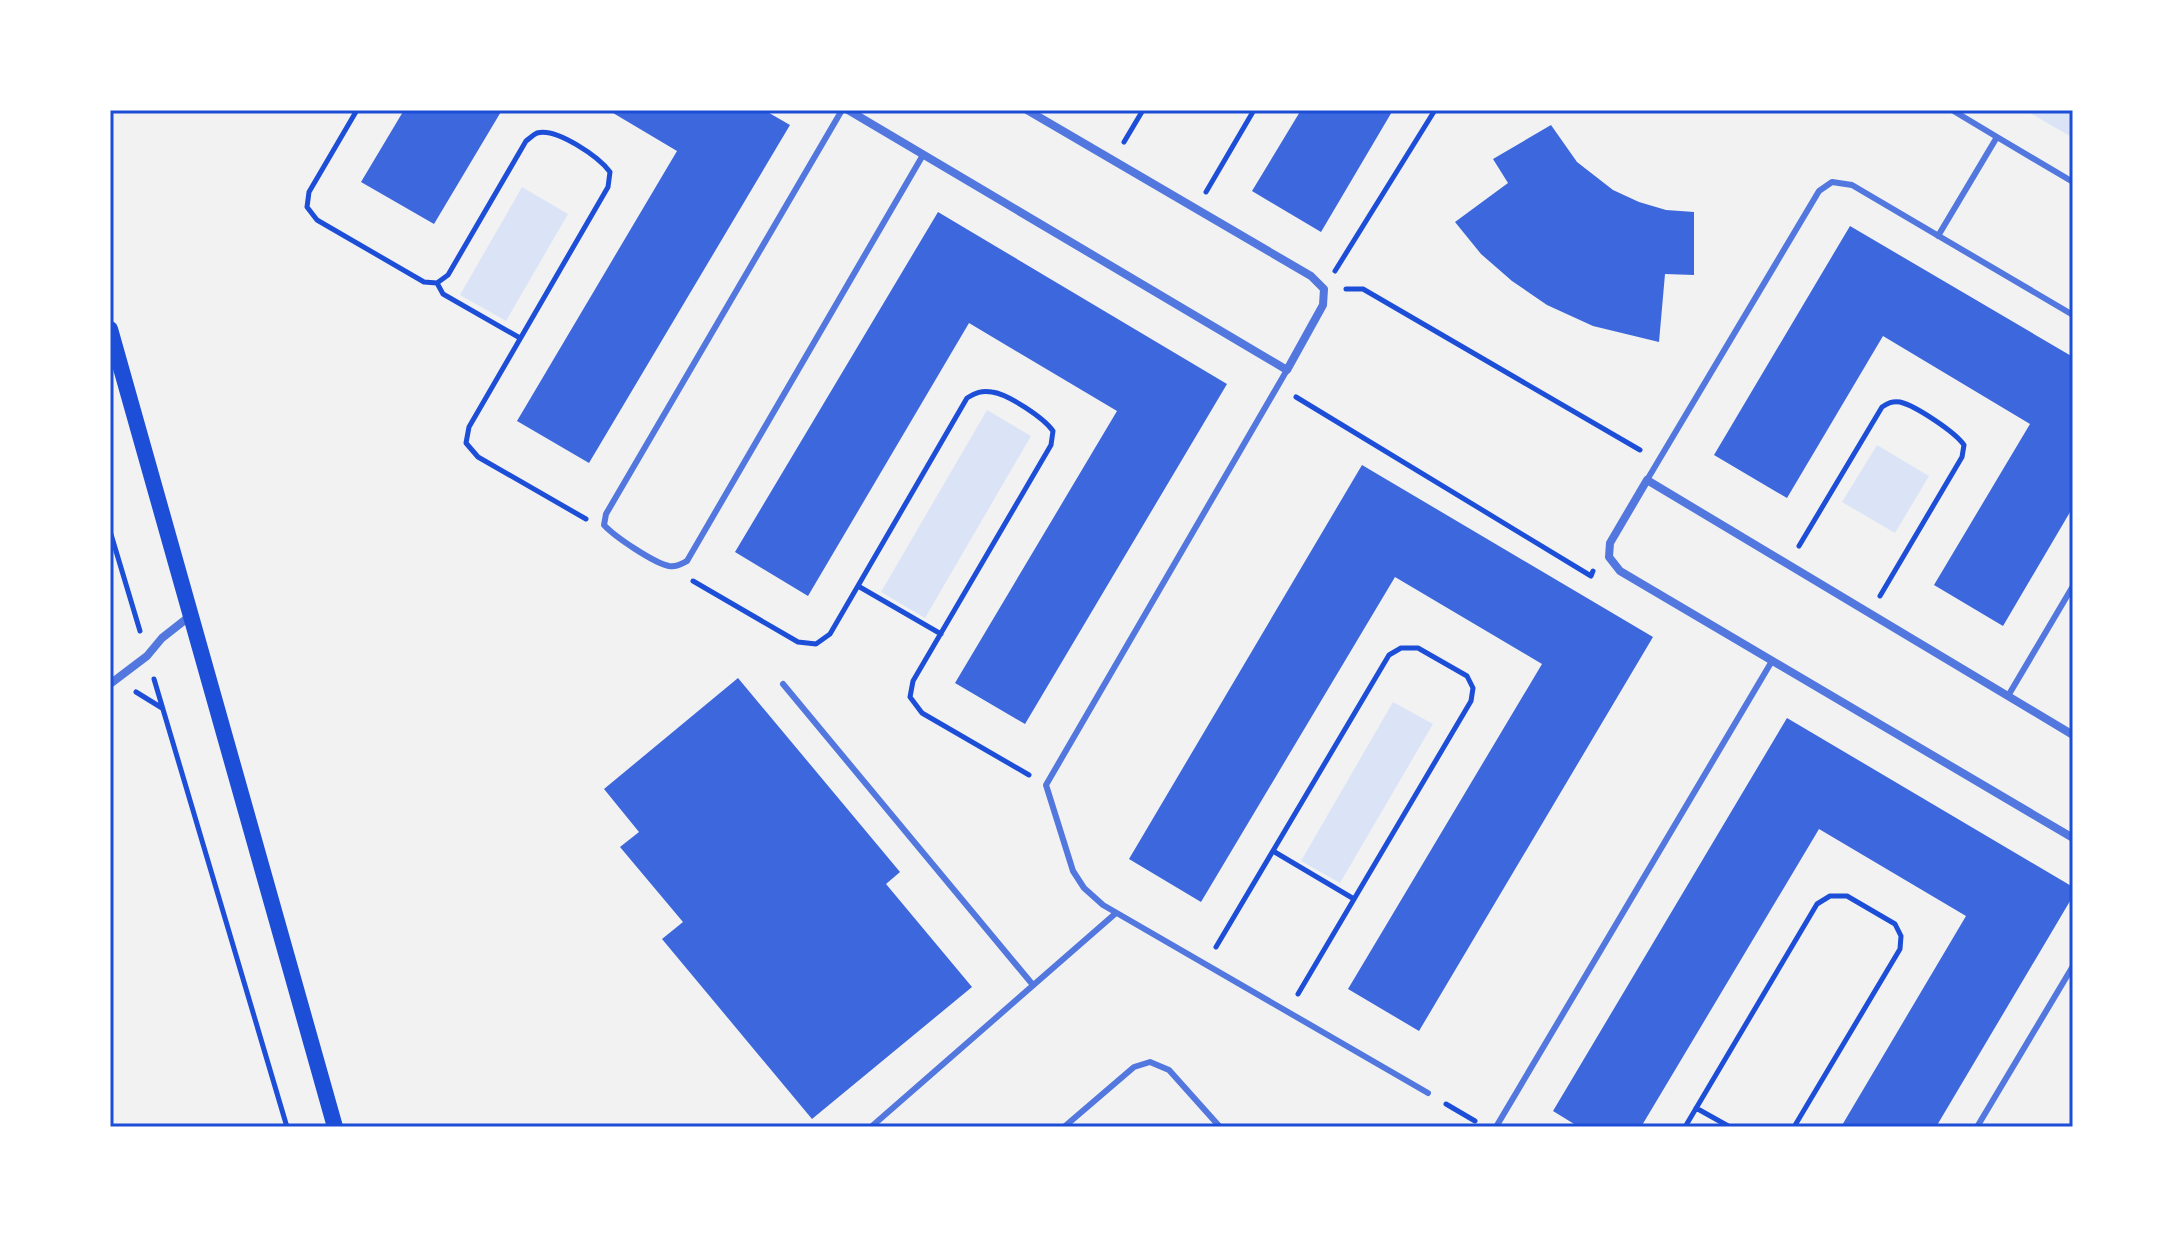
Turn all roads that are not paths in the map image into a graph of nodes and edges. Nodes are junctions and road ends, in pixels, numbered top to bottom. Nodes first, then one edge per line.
1 (845, 110) edge
2 (1027, 110) edge
3 (1952, 110) edge
4 (1997, 137) junction
5 (923, 155) junction
6 (2073, 182) edge
7 (1938, 236) junction
8 (2073, 315) edge
9 (110, 329) edge
10 (116, 370) edge
11 (1287, 370) junction
12 (1647, 480) junction
13 (2073, 586) edge
14 (190, 616) junction
15 (1772, 661) junction
16 (110, 684) edge
17 (783, 684) dead end
18 (2008, 696) junction
19 (2073, 735) edge
20 (2073, 838) edge
21 (1116, 913) junction
22 (2073, 966) edge
23 (1033, 985) junction
24 (1428, 1093) road end
25 (335, 1127) edge
26 (871, 1127) edge
27 (1064, 1127) edge
28 (1220, 1127) edge
29 (1496, 1127) edge
30 (1977, 1127) edge

1 - 5 street
1 - 5 lane
2 - 11 street
3 - 4 lane
4 - 6 lane
4 - 7 lane
5 - 11 street
7 - 8 lane
7 - 12 lane
9 - 10 main road
10 - 14 main road
11 - 21 lane
12 - 15 street
12 - 18 street
13 - 18 lane
14 - 16 street
14 - 25 main road
15 - 20 street
15 - 29 lane
17 - 23 lane
18 - 19 street
21 - 23 lane
21 - 24 lane
22 - 30 lane
23 - 26 lane
27 - 28 lane

